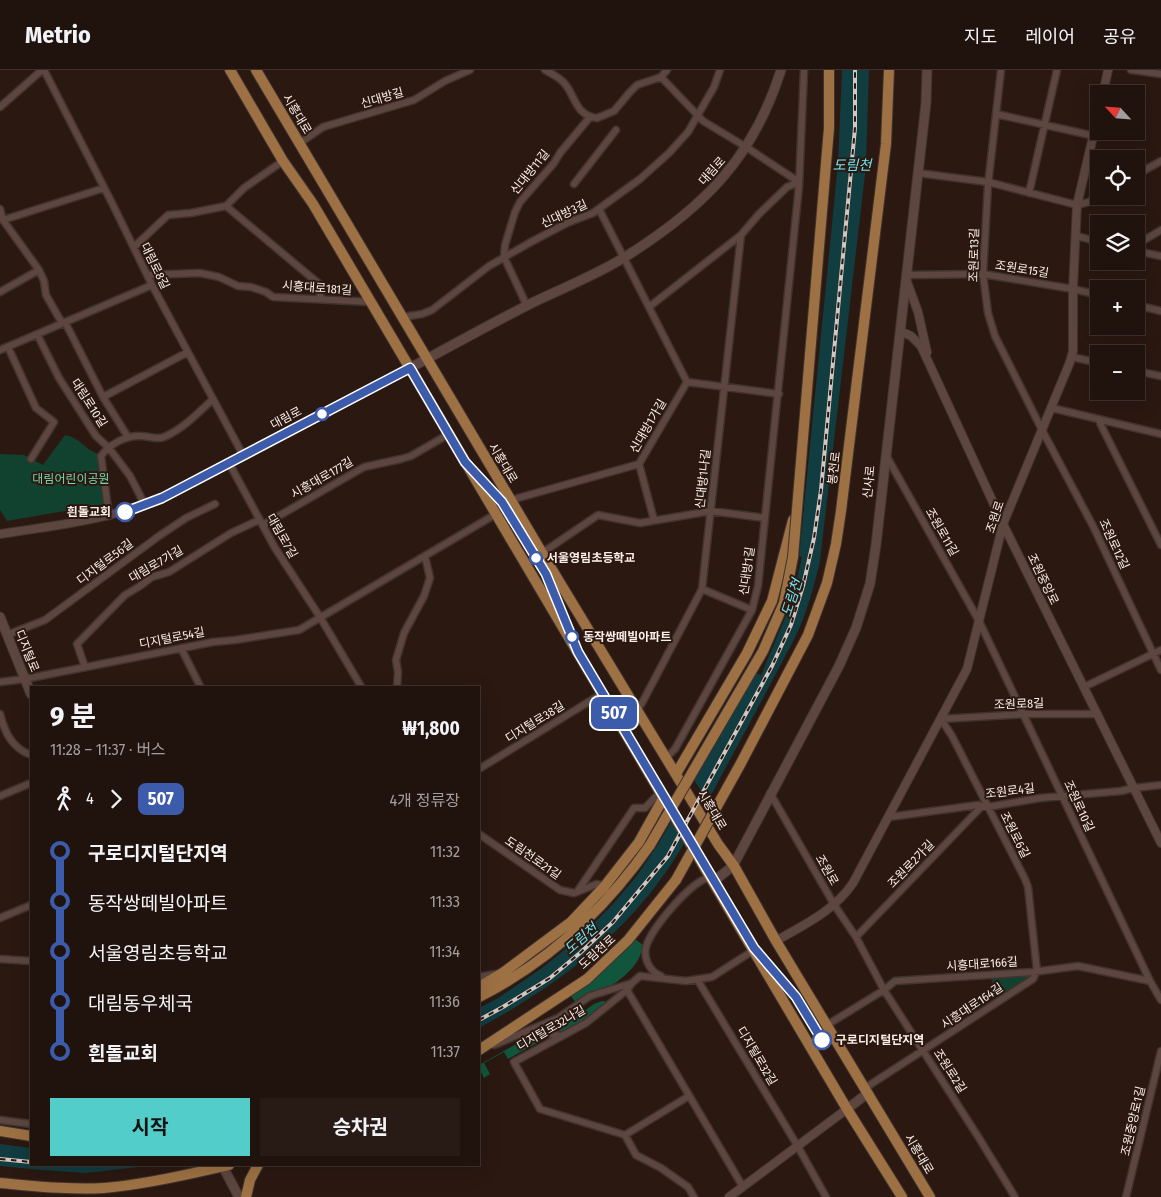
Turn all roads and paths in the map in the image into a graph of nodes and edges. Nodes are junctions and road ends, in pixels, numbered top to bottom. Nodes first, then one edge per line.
1 (43, 70) edge
2 (230, 70) edge
3 (256, 70) edge
4 (454, 70) edge
5 (464, 70) edge
6 (470, 70) edge
7 (545, 70) edge
8 (667, 70) edge
9 (720, 70) edge
10 (781, 70) edge
11 (804, 70) edge
12 (829, 70) edge
13 (889, 70) edge
14 (927, 70) edge
15 (1002, 70) edge
16 (1057, 70) edge
17 (1108, 70) edge
18 (1131, 70) edge
19 (1161, 74) edge
20 (661, 77) junction
21 (1105, 85) edge
22 (0, 107) edge
23 (996, 114) junction
24 (590, 117) junction
25 (698, 117) junction
26 (1044, 125) junction
27 (616, 130) dead end
28 (1090, 135) edge
29 (1092, 140) edge
30 (300, 143) junction
31 (746, 147) junction
32 (283, 161) junction
33 (1161, 161) edge
34 (1145, 170) edge
35 (918, 173) junction
36 (799, 182) junction
37 (988, 182) junction
38 (574, 184) dead end
39 (104, 188) junction
40 (1029, 193) junction
41 (1090, 201) edge
42 (1077, 205) junction
43 (226, 206) junction
44 (0, 209) edge
45 (600, 209) junction
46 (3, 220) junction
47 (1161, 230) edge
48 (741, 236) junction
49 (1077, 236) junction
50 (1145, 239) edge
51 (1090, 240) edge
52 (134, 247) junction
53 (1145, 253) edge
54 (1161, 256) edge
55 (504, 257) junction
56 (624, 258) junction
57 (39, 270) junction
58 (983, 274) junction
59 (147, 275) junction
60 (906, 277) junction
61 (152, 285) junction
62 (1073, 288) junction
63 (0, 292) edge
64 (1090, 293) edge
65 (321, 299) junction
66 (371, 302) junction
67 (527, 306) junction
68 (649, 307) junction
69 (1145, 307) edge
70 (1161, 311) edge
71 (403, 317) junction
72 (64, 323) junction
73 (900, 331) junction
74 (36, 334) junction
75 (8, 347) junction
76 (0, 350) edge
77 (188, 352) junction
78 (1072, 357) junction
79 (427, 359) junction
80 (1090, 361) edge
81 (929, 364) junction
82 (410, 368) junction
83 (1145, 373) edge
84 (1161, 376) edge
85 (686, 382) junction
86 (724, 386) junction
87 (778, 394) junction
88 (103, 397) junction
89 (213, 399) junction
90 (1052, 408) junction
91 (1098, 419) junction
92 (1042, 430) junction
93 (449, 434) junction
94 (1161, 434) edge
95 (128, 437) junction
96 (109, 448) junction
97 (885, 454) junction
98 (243, 455) junction
99 (31, 459) dead end
100 (229, 463) junction
101 (639, 464) junction
102 (511, 500) junction
103 (798, 502) junction
104 (215, 504) dead end
105 (145, 506) junction
106 (711, 511) junction
107 (496, 514) junction
108 (109, 516) junction
109 (765, 518) junction
110 (654, 520) junction
111 (261, 522) junction
112 (1003, 524) junction
113 (0, 534) edge
114 (1161, 545) edge
115 (542, 552) junction
116 (425, 556) junction
117 (702, 590) junction
118 (752, 610) junction
119 (0, 617) edge
120 (320, 617) junction
121 (980, 621) junction
122 (7, 635) junction
123 (181, 648) junction
124 (1161, 650) edge
125 (1153, 654) junction
126 (85, 667) junction
127 (1161, 670) edge
128 (25, 679) junction
129 (0, 682) edge
130 (200, 686) edge
131 (361, 686) edge
132 (397, 686) edge
133 (1084, 687) junction
134 (30, 692) edge
135 (603, 693) junction
136 (637, 710) junction
137 (0, 714) edge
138 (1025, 714) junction
139 (1097, 714) junction
140 (941, 719) junction
141 (30, 755) edge
142 (665, 757) junction
143 (480, 768) edge
144 (679, 779) junction
145 (30, 784) edge
146 (1161, 786) edge
147 (1134, 788) junction
148 (770, 793) junction
149 (0, 796) edge
150 (1062, 796) junction
151 (667, 797) junction
152 (985, 807) junction
153 (889, 817) junction
154 (480, 835) edge
155 (699, 839) joint
156 (1161, 843) edge
157 (733, 866) junction
158 (713, 879) junction
159 (605, 886) junction
160 (577, 892) junction
161 (30, 905) edge
162 (834, 906) junction
163 (0, 918) edge
164 (856, 937) junction
165 (776, 941) junction
166 (754, 950) junction
167 (0, 959) edge
168 (30, 961) edge
169 (1036, 971) junction
170 (504, 972) junction
171 (480, 977) edge
172 (665, 978) junction
173 (697, 979) junction
174 (1150, 981) junction
175 (632, 983) junction
176 (480, 986) edge
177 (627, 990) junction
178 (884, 990) junction
179 (480, 996) edge
180 (1161, 1000) edge
181 (827, 1025) junction
182 (562, 1036) junction
183 (504, 1040) junction
184 (480, 1050) edge
185 (480, 1051) edge
186 (924, 1051) junction
187 (1161, 1051) edge
188 (867, 1091) junction
189 (689, 1096) junction
190 (848, 1108) junction
191 (0, 1120) edge
192 (30, 1124) edge
193 (0, 1131) edge
194 (625, 1135) junction
195 (30, 1136) edge
196 (797, 1146) junction
197 (220, 1166) edge
198 (225, 1166) edge
199 (257, 1166) edge
200 (0, 1183) edge
201 (742, 1187) junction
202 (239, 1197) edge
203 (246, 1197) edge
204 (694, 1197) edge
205 (729, 1197) edge
206 (826, 1197) edge
207 (902, 1197) edge
208 (930, 1197) edge
209 (1015, 1197) edge
210 (1126, 1197) edge

1 - 22 street
1 - 39 street, 대림로8길
2 - 32 main road
3 - 30 main road, 시흥대로
4 - 5 street
6 - 30 street, 신대방길
7 - 24 street
8 - 20 street
9 - 25 street, 신대방3길
10 - 31 main road, 대림로
11 - 36 street, 신대방1길
12 - 103 main road, bridge
13 - 155 main road, 봉천로, bridge
14 - 35 main road, 신사로
15 - 23 street, 조원로13길
16 - 26 street
17 - 21 street
18 - 19 street
20 - 24 street
20 - 25 street
23 - 26 street
23 - 37 street, 조원로13길
24 - 55 street, 신대방11길
25 - 31 street
25 - 45 street, 신대방3길
26 - 28 street
26 - 40 street
27 - 38 street
29 - 42 street, 조원로
30 - 71 main road, 시흥대로
31 - 36 street
31 - 56 main road, 대림로
32 - 43 street
32 - 66 main road
33 - 34 street
35 - 37 street
35 - 60 main road, 신사로
36 - 48 street
36 - 87 street, 신대방1길
37 - 40 street
37 - 58 street, 조원로13길
39 - 46 street
39 - 52 street, 대림로8길
40 - 42 street
41 - 42 street
42 - 49 street, 조원로
43 - 52 street
43 - 65 street
44 - 46 street
45 - 55 street, 신대방3길
45 - 56 street
46 - 57 street
47 - 50 street
48 - 68 street
48 - 86 street, 신대방1나길
49 - 51 street
49 - 62 street, 조원로
52 - 59 street, 대림로8길
53 - 54 street
55 - 67 street
55 - 71 street, 신대방3길
56 - 67 main road, 대림로
56 - 68 street
57 - 63 street
57 - 72 street
58 - 60 street, 조원로15길
58 - 62 street, 조원로15길
58 - 92 street, 조원로13길
59 - 61 street, 대림로8길
59 - 65 street, 시흥대로181길
60 - 73 main road, 신사로
60 - 81 street
61 - 72 street
61 - 77 street, 대림로8길
62 - 64 street, 조원로15길
62 - 78 street, 조원로
65 - 66 street, 시흥대로181길
66 - 82 main road
67 - 79 main road, 대림로
68 - 85 street
69 - 70 street
71 - 79 main road, 시흥대로
72 - 74 street
72 - 88 street
73 - 81 street, 조원중앙로
73 - 97 main road, 신사로
74 - 75 street
74 - 96 street, 대림로10길
75 - 76 street
75 - 99 street
77 - 88 street
77 - 89 street, 대림로8길
78 - 80 street
78 - 90 street, 조원로
79 - 82 main road, 대림로
79 - 102 main road, 시흥대로
81 - 112 street, 조원중앙로
82 - 93 main road
82 - 98 street, 대림로
83 - 84 street
85 - 86 street
85 - 101 street, 신대방1가길
86 - 87 street
86 - 106 street, 신대방1나길
87 - 109 street, 신대방1길
88 - 95 street
89 - 95 street
89 - 98 street, 대림로8길
90 - 91 street
90 - 92 street, 조원로
91 - 94 street
91 - 114 street
92 - 112 street, 조원로
92 - 125 street, 조원로12길
93 - 107 main road
93 - 111 street, 시흥대로177길
95 - 96 street
96 - 105 street, 대림로10길
96 - 108 street
97 - 121 street, 조원로11길
97 - 148 main road, 신사로
98 - 100 street, 대림로
100 - 105 street, 대림로
100 - 111 street, 대림로7길
101 - 102 street, 신대방1가길
101 - 110 street
102 - 115 main road, 시흥대로
103 - 144 main road, bridge
103 - 151 main road, bridge
104 - 122 street, 디지털로56길
105 - 108 street, 대림로
106 - 109 street
106 - 110 street
106 - 117 street, 신대방1나길
107 - 116 street, 디지털로54길
107 - 135 main road
108 - 113 street, 대림로
109 - 118 street, 신대방1길
110 - 115 street
111 - 120 street, 대림로7길
111 - 126 street, 대림로7가길
112 - 121 street, 조원로
112 - 133 street, 조원중앙로
115 - 136 main road, 시흥대로
116 - 120 street, 디지털로54길
116 - 132 street
117 - 118 street
117 - 136 street, 신대방1나길
118 - 142 street, 신대방1길
119 - 122 main road, 디지털로
120 - 123 street, 디지털로54길
120 - 131 street
121 - 138 street, 조원로10길
121 - 140 street, 조원로
122 - 128 main road, 디지털로
123 - 126 street, 디지털로54길
123 - 130 street
124 - 125 street
125 - 127 street, 조원로12길
125 - 133 street
126 - 128 street, 디지털로54길
128 - 129 street, 디지털로54길
128 - 134 main road, 디지털로
133 - 139 street, 조원중앙로
135 - 143 street, 디지털로38길
135 - 151 main road
136 - 142 main road, 시흥대로
137 - 141 street
138 - 139 street, 조원로8길
138 - 140 street, 조원로8길
138 - 150 street, 조원로10길
139 - 147 street, 조원중앙로
140 - 152 street, 조원로6길
140 - 153 street, 조원로
142 - 144 main road, 시흥대로
144 - 157 main road, 시흥대로, bridge
145 - 149 street
146 - 147 street, 조원로4길
147 - 150 street, 조원로4길
147 - 156 street, 조원중앙로
148 - 157 main road, 신사로
148 - 162 street, 조원로
150 - 152 street, 조원로4길
150 - 174 street, 조원로10길
151 - 158 main road, bridge
151 - 159 main road
151 - 160 street
151 - 179 main road, bridge
152 - 153 street, 조원로4길
152 - 164 street, 조원로2가길
152 - 169 street, 조원로6길
153 - 162 street, 조원로
154 - 160 street, 도림천로21길
155 - 184 main road, 도림천로, bridge
157 - 158 main road
157 - 165 main road, 시흥대로
158 - 166 main road
158 - 172 street
159 - 160 street
159 - 170 main road
161 - 163 street
162 - 164 street, 조원로2길
162 - 165 street, 조원로
164 - 178 street, 조원로2길
165 - 181 main road, 시흥대로
166 - 173 street
166 - 190 main road
167 - 168 street
169 - 174 street, 시흥대로166길
169 - 178 street, 시흥대로166길
169 - 186 street, 시흥대로164길
170 - 171 street
170 - 176 main road
172 - 173 street
172 - 175 street, 디지털로32나길
173 - 196 street, 디지털로32길
174 - 180 street, 조원로10길
175 - 177 street, 디지털로32나길
175 - 183 street
177 - 182 street, 디지털로32나길
177 - 189 street
178 - 181 street, 시흥대로166길
178 - 186 street, 조원로2길
181 - 188 main road, 시흥대로
182 - 183 street
182 - 194 street, 디지털로32나길
183 - 185 street
186 - 188 street, 시흥대로164길
186 - 209 street, 조원로2길
187 - 210 street, 조원중앙로1길
188 - 190 main road
188 - 208 main road, 시흥대로
189 - 194 street
189 - 201 street
190 - 196 street
190 - 207 main road
191 - 192 street
193 - 195 main road
194 - 204 street
196 - 201 street
196 - 206 street, 디지털로32길
197 - 200 main road
198 - 202 main road
199 - 203 main road
201 - 205 street

